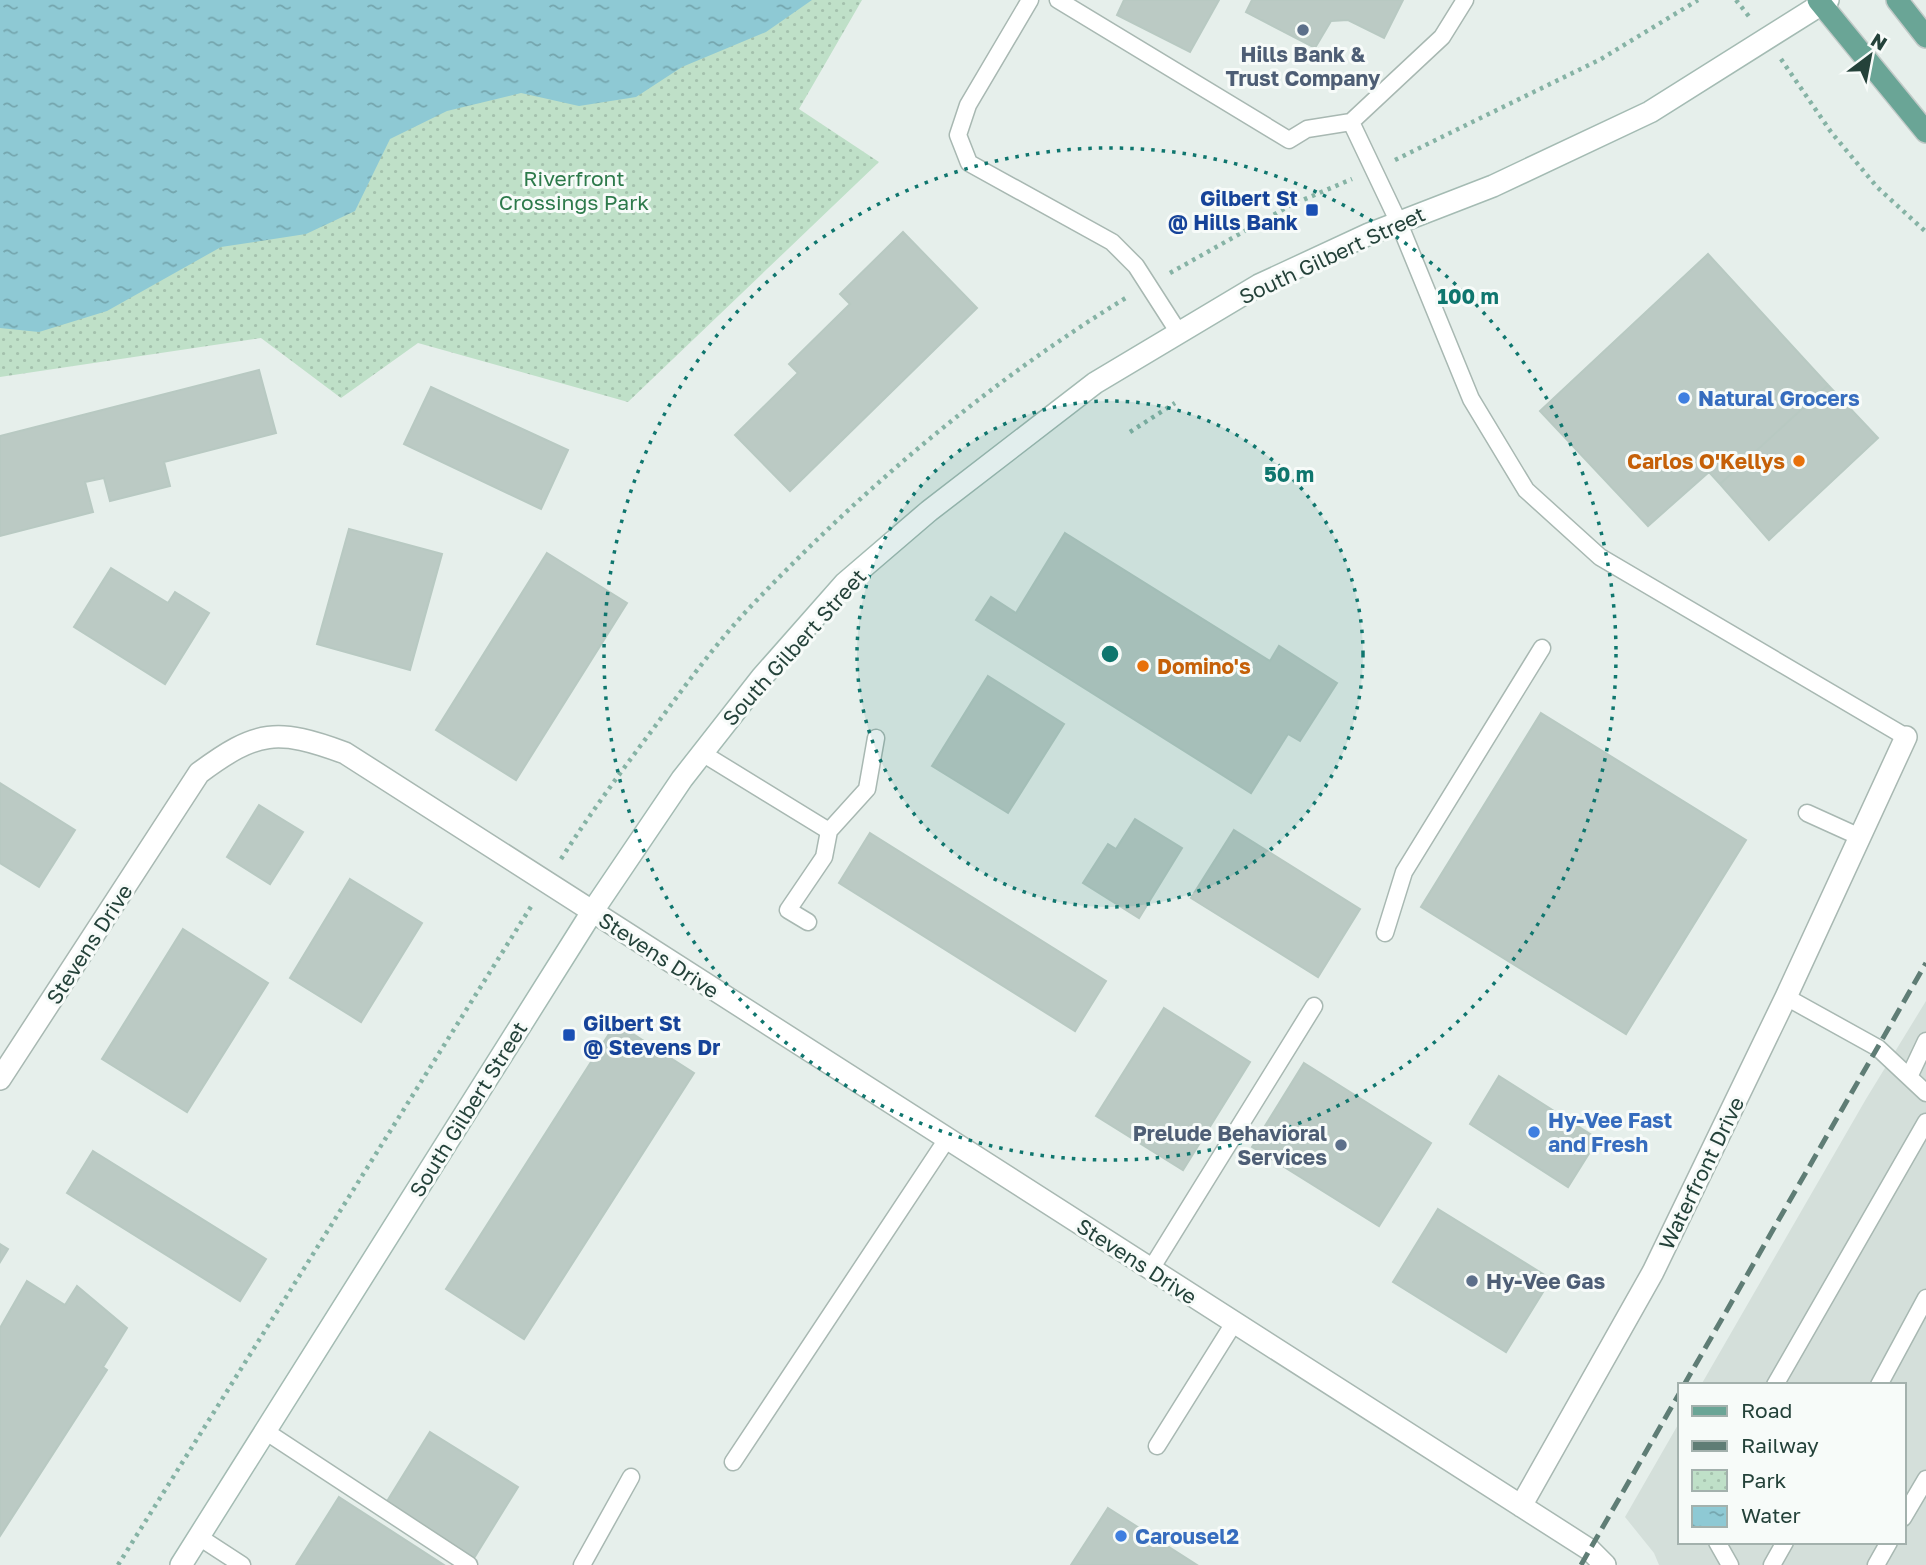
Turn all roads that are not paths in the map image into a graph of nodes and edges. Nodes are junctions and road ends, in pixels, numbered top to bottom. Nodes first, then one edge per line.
1 (1030, 0) edge
2 (1058, 0) edge
3 (1465, 0) edge
4 (1897, 0) edge
5 (1823, 2) edge
6 (1926, 37) edge
7 (1350, 122) junction
8 (1926, 132) edge
9 (1399, 223) junction
10 (1179, 333) junction
11 (1542, 648) dead end
12 (1906, 737) joint
13 (876, 738) dead end
14 (702, 753) junction
15 (1807, 813) dead end
16 (829, 831) junction
17 (1860, 837) junction
18 (592, 912) junction
19 (808, 922) dead end
20 (1385, 933) dead end
21 (1786, 997) junction
22 (1314, 1006) dead end
23 (1926, 1041) edge
24 (1909, 1077) junction
25 (0, 1079) edge
26 (1926, 1093) edge
27 (1926, 1122) edge
28 (947, 1139) junction
29 (1151, 1269) junction
30 (1926, 1298) edge
31 (1234, 1323) junction
32 (1776, 1383) edge
33 (1880, 1383) edge
34 (265, 1431) junction
35 (1157, 1446) dead end
36 (733, 1462) dead end
37 (631, 1477) dead end
38 (1926, 1479) edge
39 (1521, 1506) junction
40 (1905, 1515) edge
41 (199, 1537) junction
42 (1718, 1544) edge
43 (1784, 1544) edge
44 (1888, 1544) edge
45 (181, 1565) edge
46 (242, 1565) edge
47 (469, 1565) edge
48 (582, 1565) edge
49 (1605, 1565) edge
50 (1730, 1565) edge
51 (1772, 1565) edge
52 (1876, 1565) edge

1 - 10 lane
2 - 7 lane
3 - 7 lane
4 - 6 main road
5 - 8 main road
5 - 9 street, South Gilbert Street
7 - 9 lane
9 - 10 street, South Gilbert Street
9 - 12 lane
10 - 14 street, South Gilbert Street
11 - 20 lane
12 - 17 street, Waterfront Drive
13 - 16 lane
14 - 16 lane
14 - 18 street, South Gilbert Street
15 - 17 lane
16 - 19 lane
17 - 21 street, Waterfront Drive
18 - 25 street, Stevens Drive
18 - 28 street, Stevens Drive
18 - 34 street, South Gilbert Street
21 - 24 lane
21 - 39 street, Waterfront Drive
22 - 29 lane
23 - 24 lane
24 - 26 lane
27 - 32 lane
28 - 29 street, Stevens Drive
28 - 36 lane
29 - 31 street, Stevens Drive
30 - 33 lane
31 - 35 lane
31 - 39 street, Stevens Drive
34 - 41 street, South Gilbert Street
34 - 47 lane
37 - 48 lane
38 - 40 lane
39 - 49 street
41 - 45 street, South Gilbert Street
41 - 46 lane
42 - 50 lane
43 - 51 lane
44 - 52 lane

